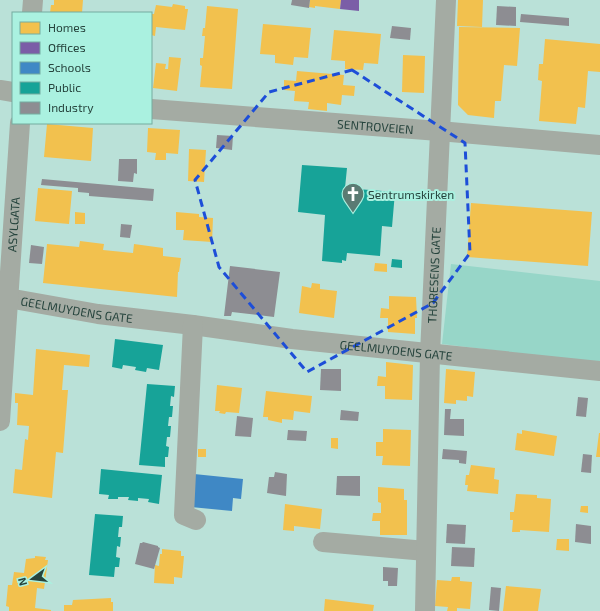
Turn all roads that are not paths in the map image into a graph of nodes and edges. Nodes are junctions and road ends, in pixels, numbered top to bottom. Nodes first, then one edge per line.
1 (33, 0) edge
2 (446, 0) edge
3 (32, 12) edge
4 (0, 90) edge
5 (12, 92) edge
6 (152, 109) edge
7 (20, 124) edge
8 (440, 130) junction
9 (600, 145) edge
10 (4, 299) edge
11 (193, 324) junction
12 (430, 354) junction
13 (600, 371) edge
14 (0, 421) edge
15 (196, 520) dead end
16 (323, 542) dead end
17 (426, 551) junction
18 (425, 611) edge

1 - 3 street
2 - 8 street, THORESENS GATE
4 - 5 street
6 - 8 street, SENTROVEIEN
7 - 10 street, ASYLGATA
8 - 9 street, SENTROVEIEN
8 - 12 street, THORESENS GATE
10 - 11 street, GEELMUYDENS GATE
10 - 14 street, ASYLGATA
11 - 12 street, GEELMUYDENS GATE
11 - 15 street
12 - 13 street, GEELMUYDENS GATE
12 - 17 street, THORESENS GATE
16 - 17 street
17 - 18 street, THORESENS GATE

